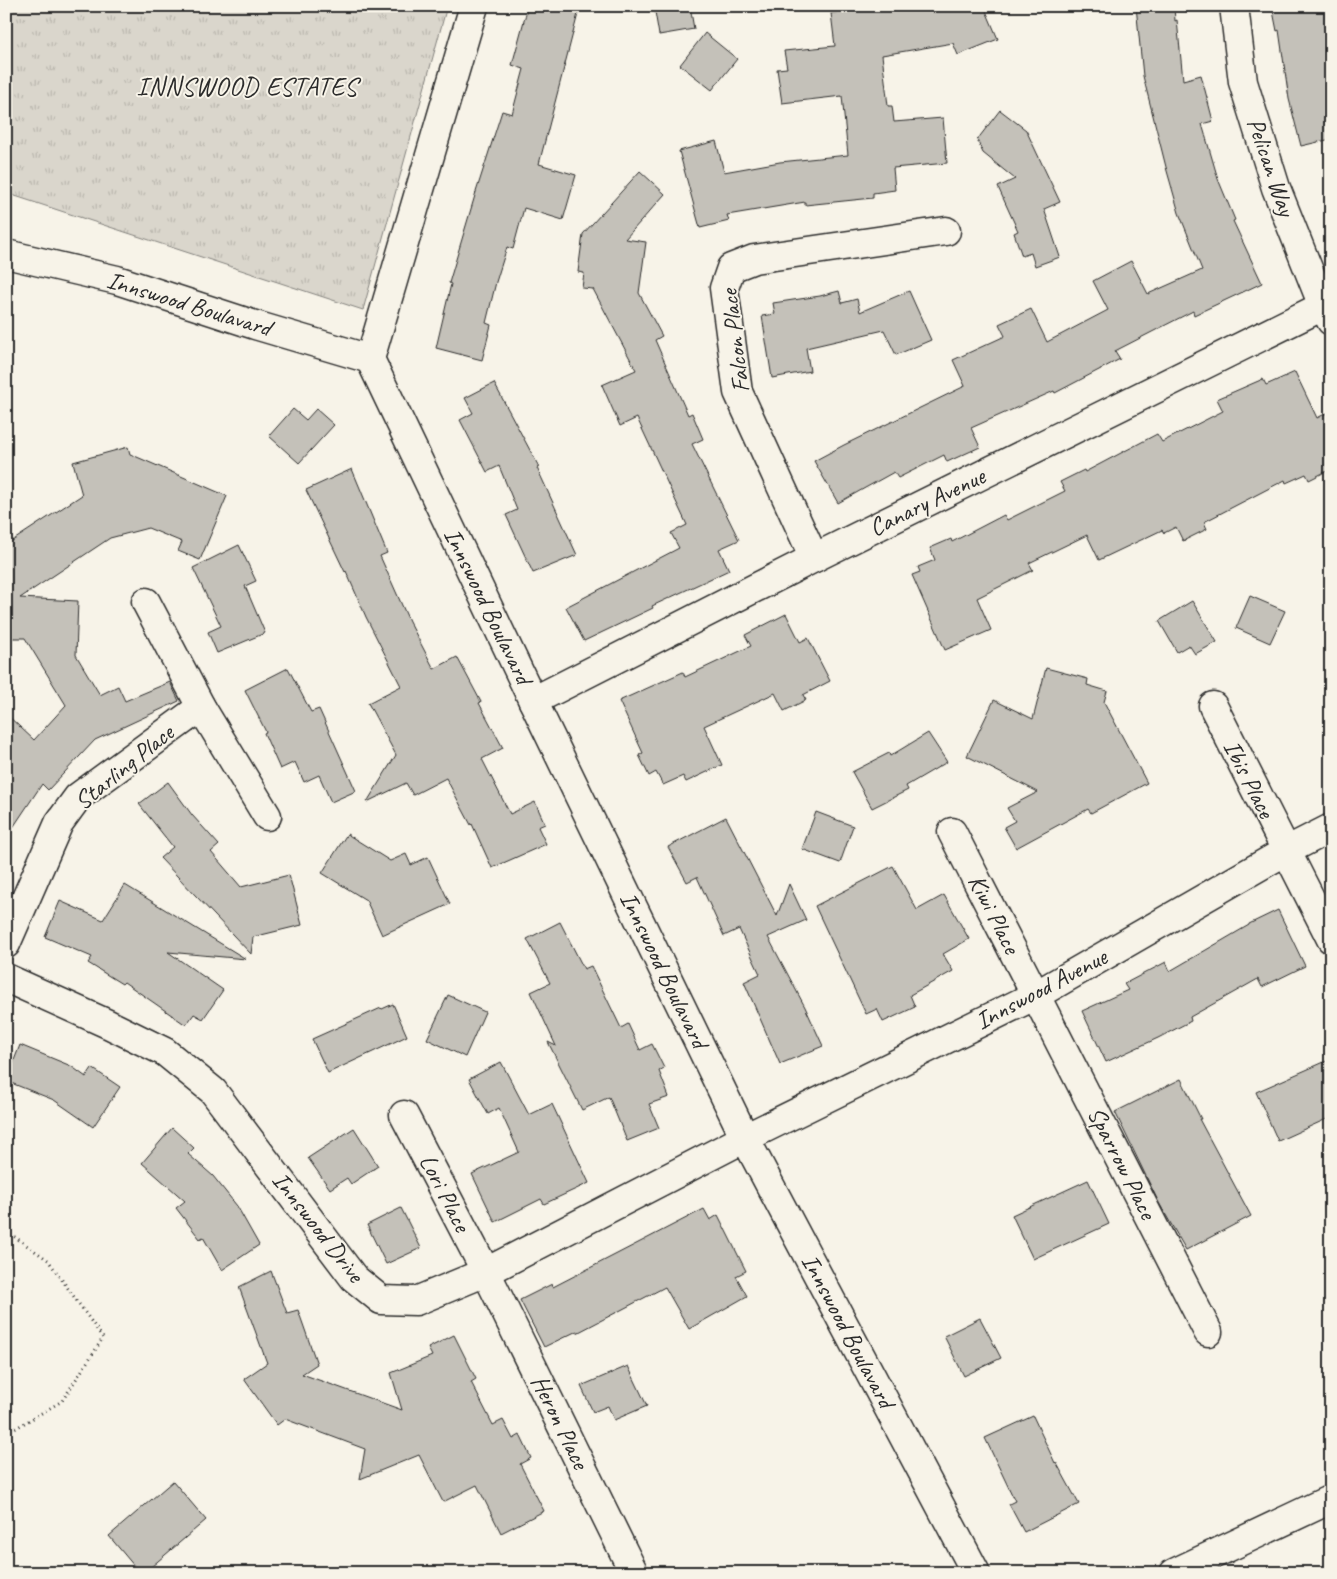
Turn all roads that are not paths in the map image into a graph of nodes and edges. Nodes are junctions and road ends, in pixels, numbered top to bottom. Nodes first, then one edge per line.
1 (474, 6) edge
2 (1234, 6) edge
3 (946, 231) dead end
4 (6, 254) edge
5 (1327, 313) edge
6 (370, 359) junction
7 (814, 558) junction
8 (146, 602) dead end
9 (533, 701) junction
10 (1213, 706) dead end
11 (201, 707) junction
12 (267, 816) dead end
13 (1331, 828) edge
14 (952, 832) dead end
15 (1286, 851) junction
16 (1331, 939) edge
17 (6, 944) edge
18 (6, 978) edge
19 (1036, 995) junction
20 (404, 1115) dead end
21 (746, 1138) junction
22 (486, 1272) junction
23 (1208, 1332) dead end
24 (1331, 1499) edge
25 (634, 1573) edge
26 (976, 1573) edge
27 (1174, 1573) edge

1 - 6 street
2 - 5 street, Pelican Way
3 - 7 street, Falcon Place
4 - 6 street, Innswood Boulavard
5 - 7 street, Canary Avenue
6 - 9 street, Innswood Boulavard
7 - 9 street, Canary Avenue
8 - 11 street
9 - 21 street, Innswood Boulavard
10 - 15 street, Ibis Place
11 - 12 street
11 - 17 street, Starling Place
13 - 15 street, Innswood Avenue
14 - 19 street, Kiwi Place
15 - 16 street, Ibis Place
15 - 19 street, Innswood Avenue
18 - 22 street, Innswood Drive
19 - 21 street, Innswood Avenue
19 - 23 street, Sparrow Place
20 - 22 street, Lori Place
21 - 22 street, Innswood Drive
21 - 26 street, Innswood Boulavard
22 - 25 street, Heron Place
24 - 27 street

